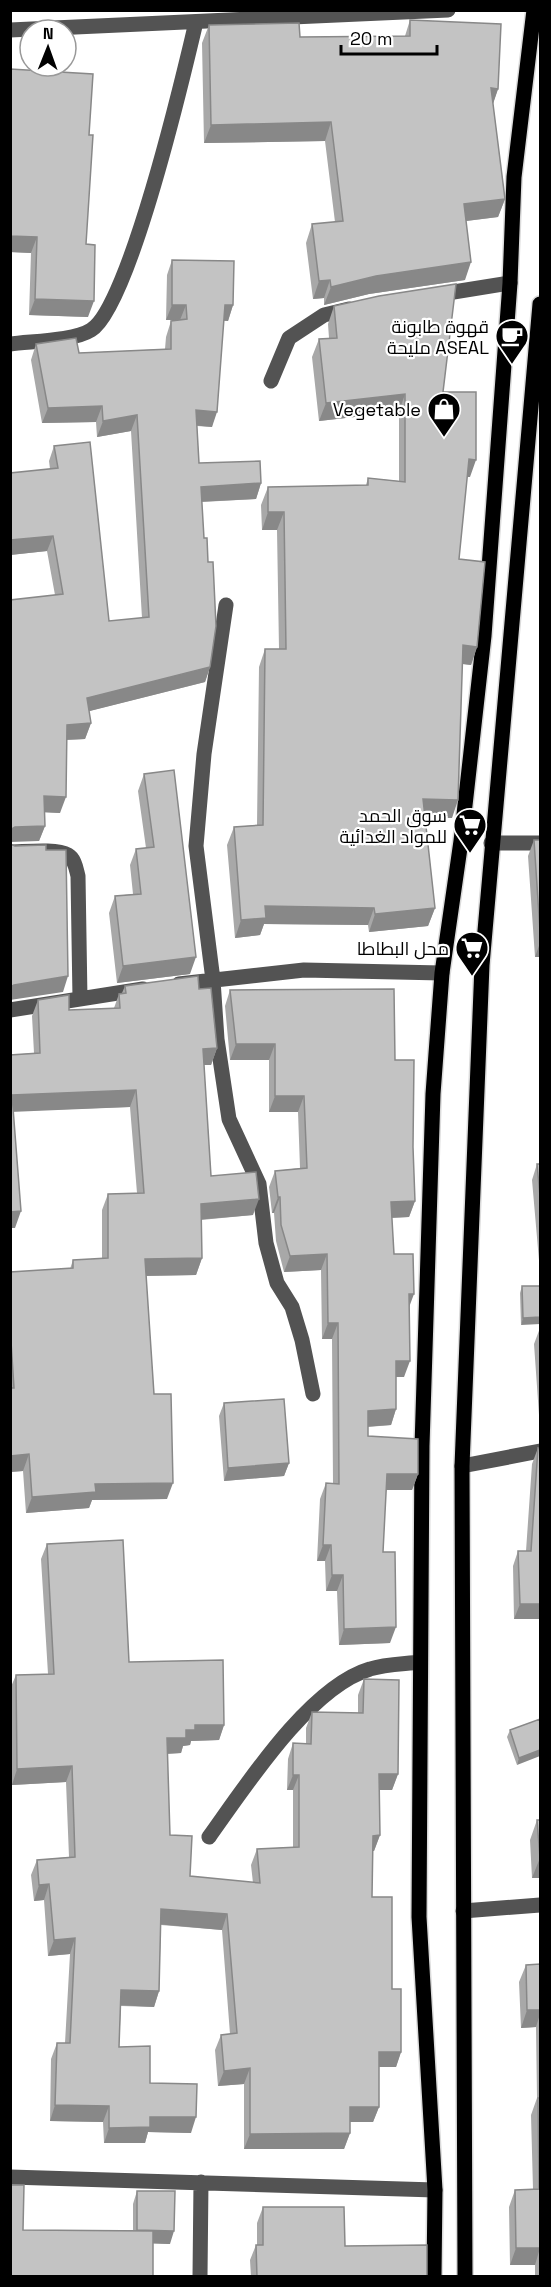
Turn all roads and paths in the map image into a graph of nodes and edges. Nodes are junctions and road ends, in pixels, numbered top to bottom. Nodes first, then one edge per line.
1 (448, 10) edge
2 (534, 10) edge
3 (196, 22) junction
4 (10, 30) edge
5 (510, 284) junction
6 (418, 297) edge
7 (540, 304) edge
8 (362, 307) edge
9 (10, 344) edge
10 (539, 344) edge
11 (271, 381) dead end
12 (226, 605) dead end
13 (491, 843) junction
14 (540, 843) edge
15 (10, 852) edge
16 (442, 973) junction
17 (213, 980) junction
18 (80, 999) junction
19 (10, 1010) edge
20 (313, 1394) dead end
21 (540, 1451) edge
22 (462, 1466) junction
23 (420, 1662) junction
24 (209, 1837) dead end
25 (540, 1905) edge
26 (464, 1911) junction
27 (10, 2177) edge
28 (201, 2182) junction
29 (435, 2190) junction
30 (200, 2277) edge
31 (434, 2277) edge
32 (465, 2277) edge

1 - 3 street
2 - 5 main road
3 - 4 street
3 - 9 street
5 - 6 street
5 - 16 main road
7 - 10 main road
8 - 11 street
10 - 13 main road
12 - 17 street
13 - 14 street
13 - 22 main road
15 - 18 street
16 - 17 street
16 - 23 main road
17 - 18 street
17 - 20 street
18 - 19 street
21 - 22 street
22 - 26 main road
23 - 24 street
23 - 29 main road
25 - 26 street
26 - 32 main road
27 - 28 street
28 - 29 street
28 - 30 street
29 - 31 main road

